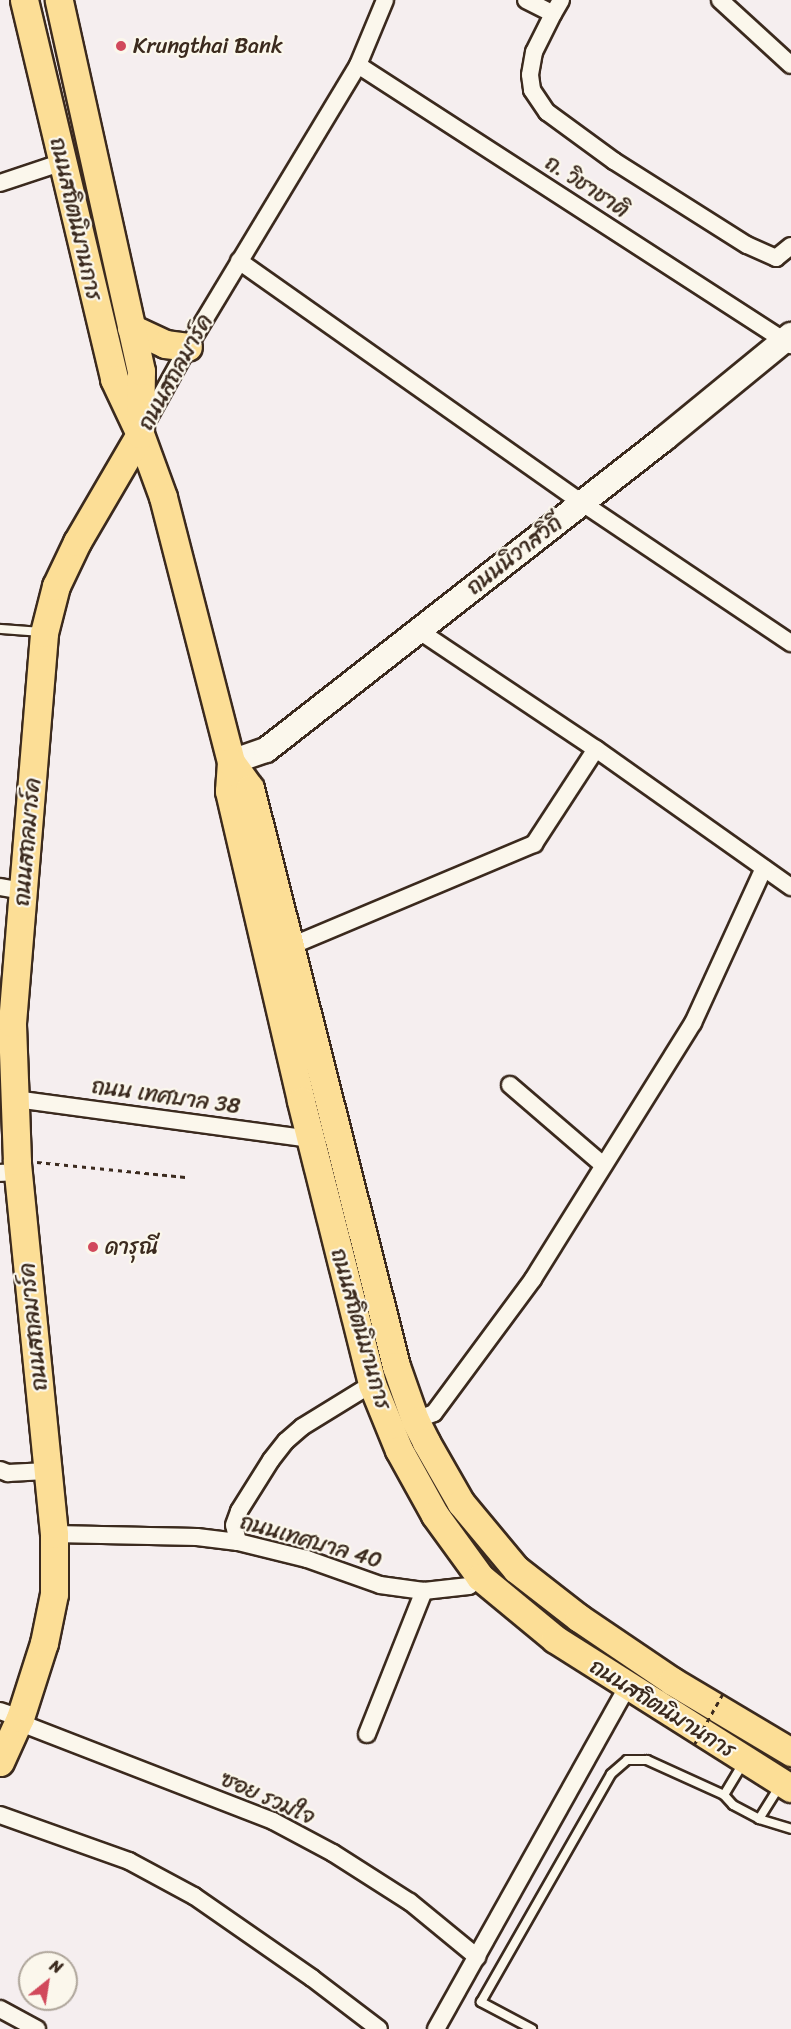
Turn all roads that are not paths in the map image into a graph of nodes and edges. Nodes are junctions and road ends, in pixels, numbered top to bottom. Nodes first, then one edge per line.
1 (24, 0) edge
2 (59, 0) edge
3 (385, 0) edge
4 (526, 0) edge
5 (720, 0) edge
6 (557, 7) edge
7 (358, 65) junction
8 (791, 65) edge
9 (95, 154) junction
10 (63, 162) junction
11 (0, 183) edge
12 (791, 246) edge
13 (239, 261) junction
14 (131, 328) junction
15 (789, 340) edge
16 (188, 347) junction
17 (140, 434) junction
18 (581, 502) junction
19 (0, 629) edge
20 (418, 630) junction
21 (44, 633) junction
22 (791, 643) edge
23 (596, 749) junction
24 (231, 762) junction
25 (764, 868) junction
26 (791, 886) edge
27 (12, 889) edge
28 (291, 946) junction
29 (7, 1063) edge
30 (510, 1085) dead end
31 (15, 1099) junction
32 (310, 1139) junction
33 (603, 1165) junction
34 (12, 1169) edge
35 (372, 1384) junction
36 (415, 1420) junction
37 (0, 1470) edge
38 (47, 1471) junction
39 (54, 1534) junction
40 (238, 1542) junction
41 (480, 1578) junction
42 (424, 1591) junction
43 (627, 1687) junction
44 (13, 1717) edge
45 (367, 1734) dead end
46 (791, 1752) edge
47 (746, 1760) junction
48 (0, 1762) edge
49 (786, 1785) edge
50 (724, 1795) junction
51 (0, 1815) edge
52 (759, 1819) junction
53 (791, 1829) edge
54 (477, 1957) junction
55 (0, 2009) edge
56 (37, 2029) edge
57 (379, 2029) edge
58 (436, 2029) edge
59 (532, 2029) edge

1 - 10 main road, ถนนสถิตนิมานการ
2 - 9 main road, ถนนสถิตนิมานการ
3 - 7 street, ถนนสถลมาร์ค
4 - 6 street
5 - 8 street
6 - 12 street
7 - 13 street, ถนนสถลมาร์ค
7 - 15 street, ถ. วิชาชาติ
9 - 10 main road
9 - 14 main road, ถนนสถิตนิมานการ
10 - 11 street
10 - 17 main road, ถนนสถิตนิมานการ
13 - 16 street, ถนนสถลมาร์ค
13 - 18 street
14 - 16 main road
14 - 17 main road, ถนนสถิตนิมานการ
15 - 18 main road, ถนนนิวาสวิถี
16 - 17 street, ถนนสถลมาร์ค
17 - 21 main road, ถนนสถลมาร์ค
17 - 24 main road, ถนนสถิตนิมานการ
18 - 20 main road, ถนนนิวาสวิถี
18 - 22 street
19 - 21 lane
20 - 23 street
20 - 24 main road, ถนนนิวาสวิถี
21 - 27 main road, ถนนสถลมาร์ค
23 - 25 street
23 - 28 street
24 - 28 main road, ถนนสถิตนิมานการ
24 - 32 main road, ถนนสถิตนิมานการ
25 - 26 street
25 - 33 street
27 - 29 main road, ถนนสถลมาร์ค
28 - 36 main road, ถนนสถิตนิมานการ
29 - 31 main road, ถนนสถลมาร์ค
30 - 33 street
31 - 32 street, ถนน เทศบาล 38
31 - 34 main road, ถนนสถลมาร์ค
32 - 35 main road, ถนนสถิตนิมานการ
33 - 36 street
34 - 38 main road, ถนนสถลมาร์ค
35 - 40 street
35 - 41 main road, ถนนสถิตนิมานการ
36 - 46 main road, ถนนสถิตนิมานการ
37 - 38 street
38 - 39 main road, ถนนสถลมาร์ค
39 - 40 street, ถนนเทศบาล 40
39 - 44 main road, ถนนสถลมาร์ค
40 - 42 street, ถนนเทศบาล 40
41 - 42 street, ถนนเทศบาล 40
41 - 43 main road, ถนนสถิตนิมานการ
42 - 45 street
43 - 47 main road, ถนนสถิตนิมานการ
43 - 54 street
44 - 48 main road, ถนนสถลมาร์ค
44 - 54 street, ซอย รวมใจ
47 - 49 main road, ถนนสถิตนิมานการ
47 - 50 lane
49 - 52 lane
50 - 52 lane
50 - 59 lane
51 - 57 street
52 - 53 lane
54 - 58 street
55 - 56 street

